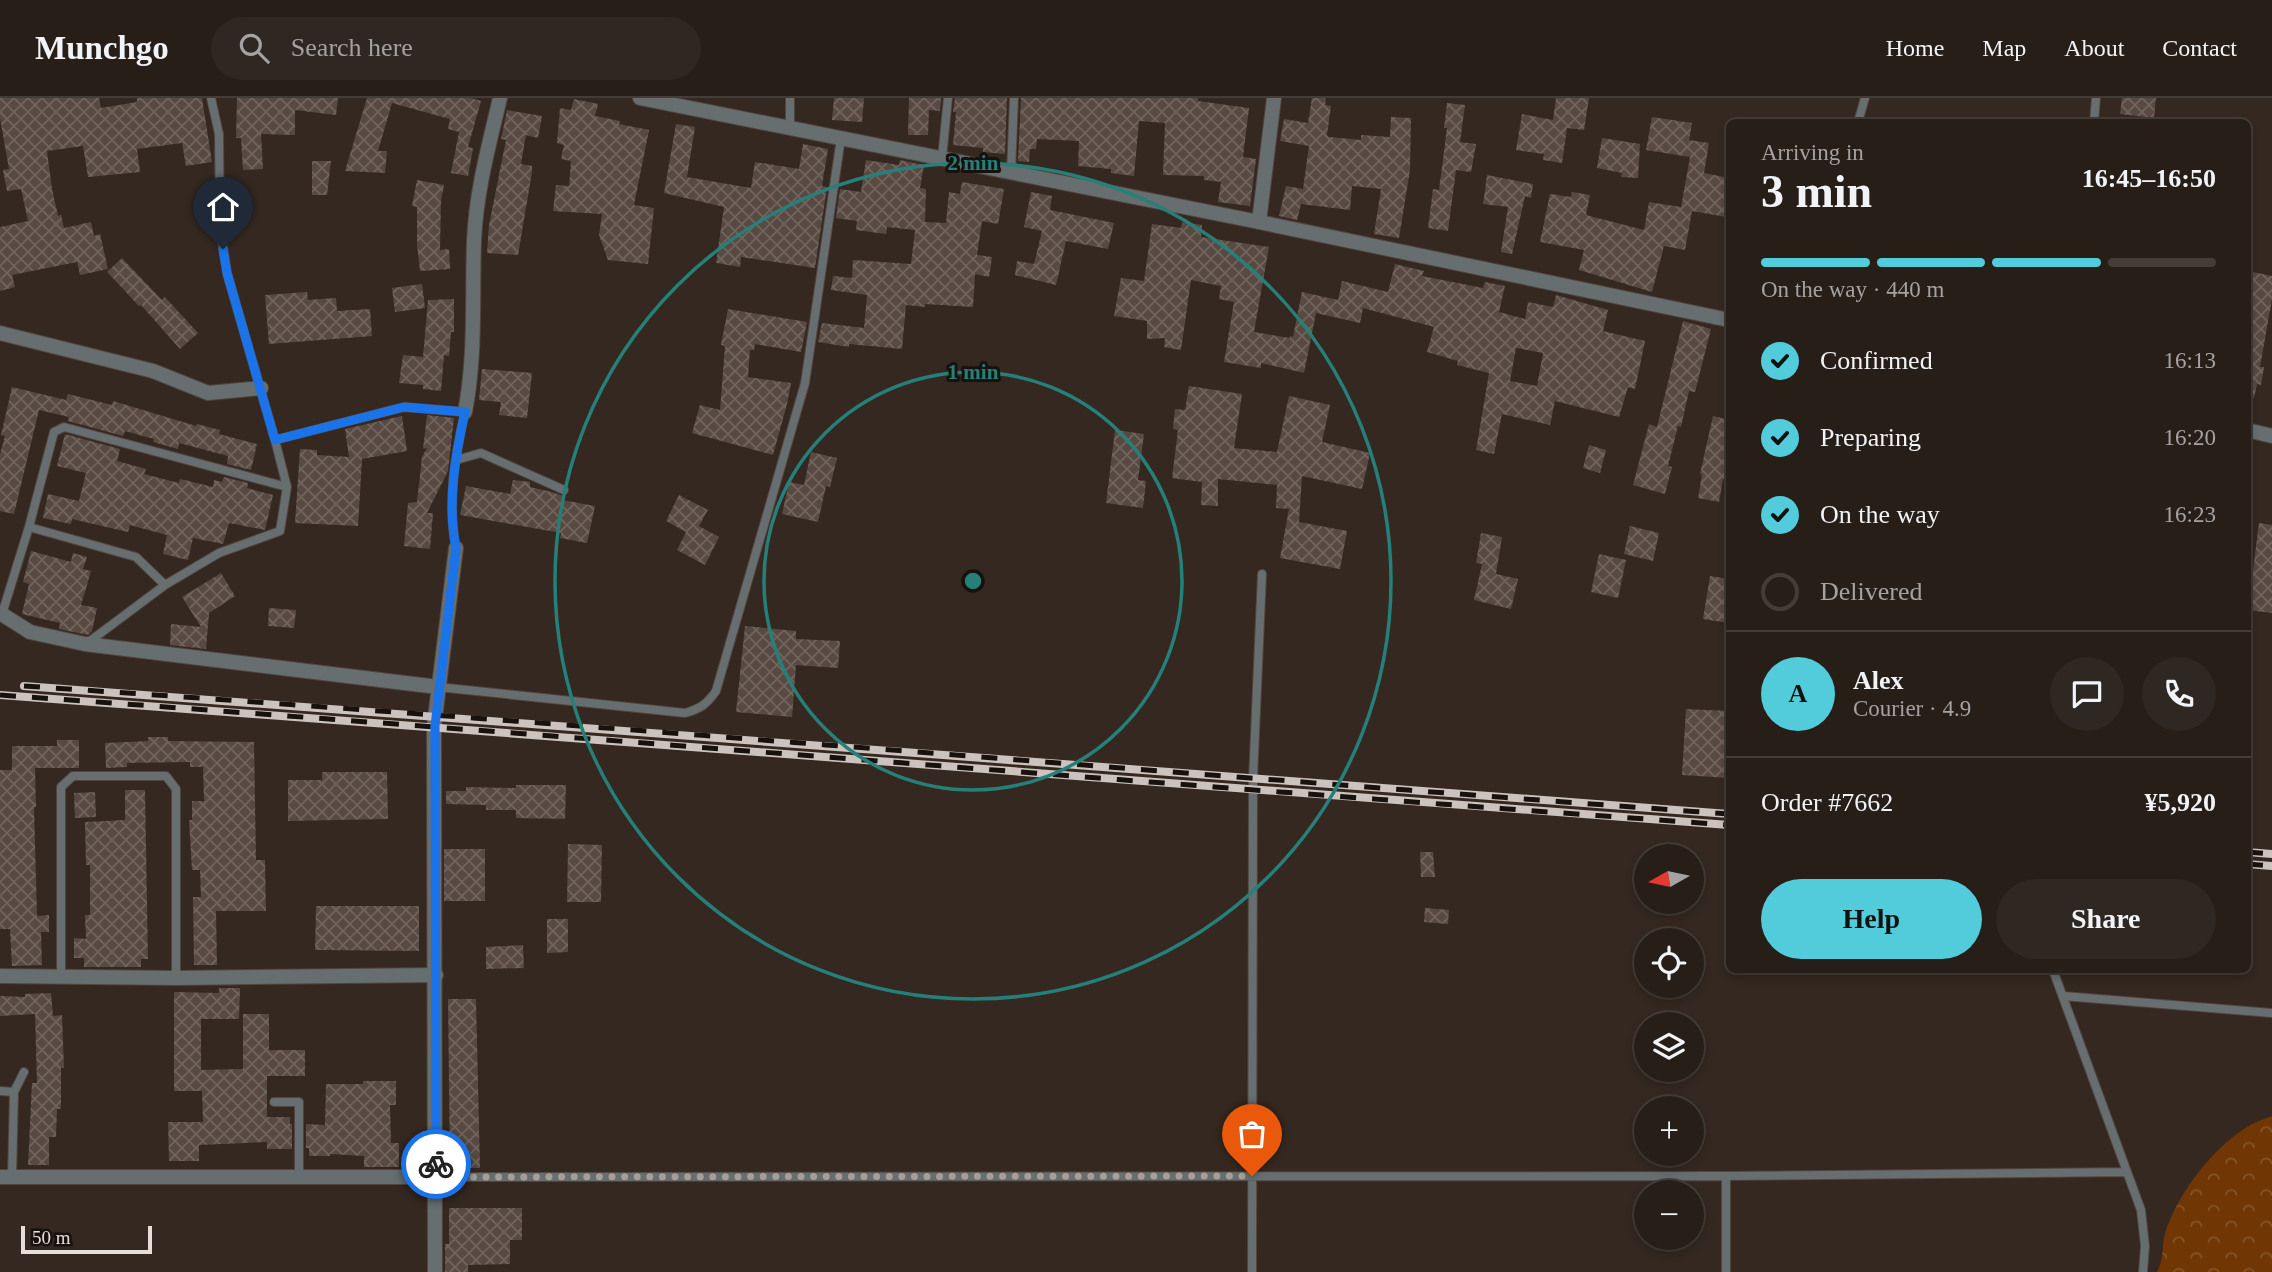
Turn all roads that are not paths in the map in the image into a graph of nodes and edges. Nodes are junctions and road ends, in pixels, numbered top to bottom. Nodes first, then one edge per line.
1 (211, 98) edge
2 (500, 98) edge
3 (639, 98) edge
4 (790, 98) edge
5 (948, 98) edge
6 (1014, 98) edge
7 (1274, 98) edge
8 (1865, 98) edge
9 (2096, 98) edge
10 (1859, 119) edge
11 (2094, 119) edge
12 (790, 129) junction
13 (841, 138) junction
14 (942, 158) junction
15 (1011, 172) junction
16 (1259, 222) junction
17 (1726, 319) edge
18 (0, 333) edge
19 (261, 388) junction
20 (465, 412) junction
21 (2251, 431) edge
22 (2272, 436) edge
23 (275, 440) junction
24 (456, 460) junction
25 (287, 487) junction
26 (564, 489) dead end
27 (29, 527) junction
28 (456, 548) joint
29 (1262, 574) dead end
30 (165, 585) junction
31 (1, 613) edge
32 (85, 644) junction
33 (438, 687) junction
34 (2054, 973) edge
35 (436, 975) junction
36 (0, 976) edge
37 (61, 976) junction
38 (176, 978) junction
39 (2063, 996) junction
40 (2272, 1013) edge
41 (24, 1072) dead end
42 (0, 1091) edge
43 (14, 1092) junction
44 (274, 1102) dead end
45 (2126, 1172) junction
46 (1252, 1176) junction
47 (1726, 1176) junction
48 (6, 1177) edge
49 (436, 1177) junction
50 (299, 1178) junction
51 (435, 1272) edge
52 (1252, 1272) edge
53 (1726, 1272) edge
54 (2143, 1272) edge

1 - 19 lane
2 - 20 street
3 - 12 street
4 - 12 lane
5 - 14 lane
6 - 15 lane
7 - 16 street
8 - 10 lane
9 - 11 lane
12 - 13 street
13 - 14 street
13 - 33 lane
14 - 15 street
15 - 16 street
16 - 17 street
18 - 19 street
19 - 23 lane
20 - 23 lane
20 - 24 lane
21 - 22 street
23 - 25 lane
24 - 26 lane
24 - 28 lane
25 - 27 lane
25 - 30 lane
27 - 30 lane
27 - 31 lane
28 - 33 street
29 - 46 lane
30 - 32 lane
31 - 32 street
32 - 33 street
33 - 35 street
34 - 39 lane
35 - 38 street
35 - 49 street
36 - 37 street
37 - 38 street
37 - 38 lane
39 - 40 lane
39 - 45 lane
41 - 43 lane
42 - 43 lane
43 - 48 lane
44 - 50 lane
45 - 47 lane
45 - 54 lane
46 - 47 lane
46 - 49 lane
46 - 52 lane
47 - 53 lane
48 - 50 street
49 - 50 street
49 - 51 street

